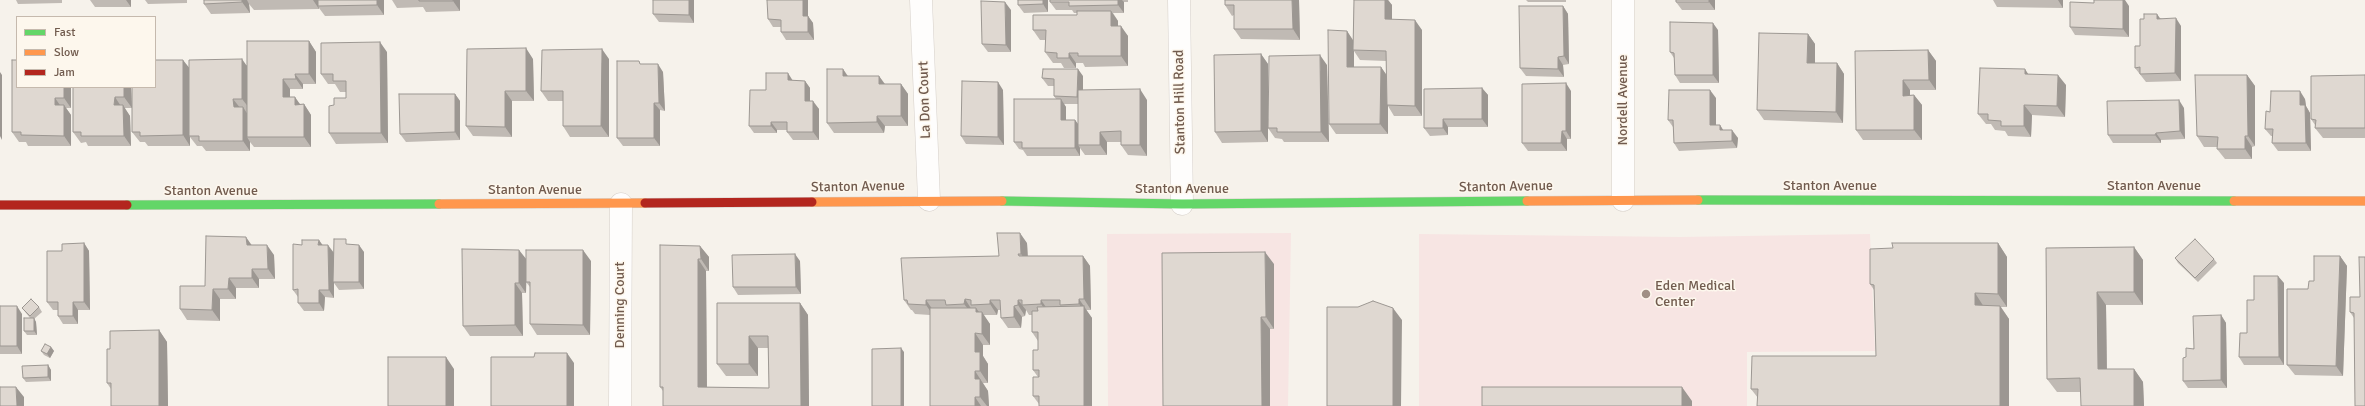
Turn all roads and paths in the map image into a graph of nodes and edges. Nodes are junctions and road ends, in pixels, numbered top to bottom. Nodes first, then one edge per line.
1 (921, 0) edge
2 (1179, 0) edge
3 (1623, 0) edge
4 (929, 200) junction
5 (1624, 200) junction
6 (2365, 201) edge
7 (621, 204) junction
8 (1182, 204) junction
9 (0, 205) edge
10 (620, 406) edge

1 - 4 street, La Don Court
2 - 8 street, Stanton Hill Road
3 - 5 street, Nordell Avenue
4 - 7 street, Stanton Avenue
4 - 8 street, Stanton Avenue
5 - 6 street, Stanton Avenue
5 - 8 street, Stanton Avenue
7 - 9 street, Stanton Avenue
7 - 10 street, Denning Court

